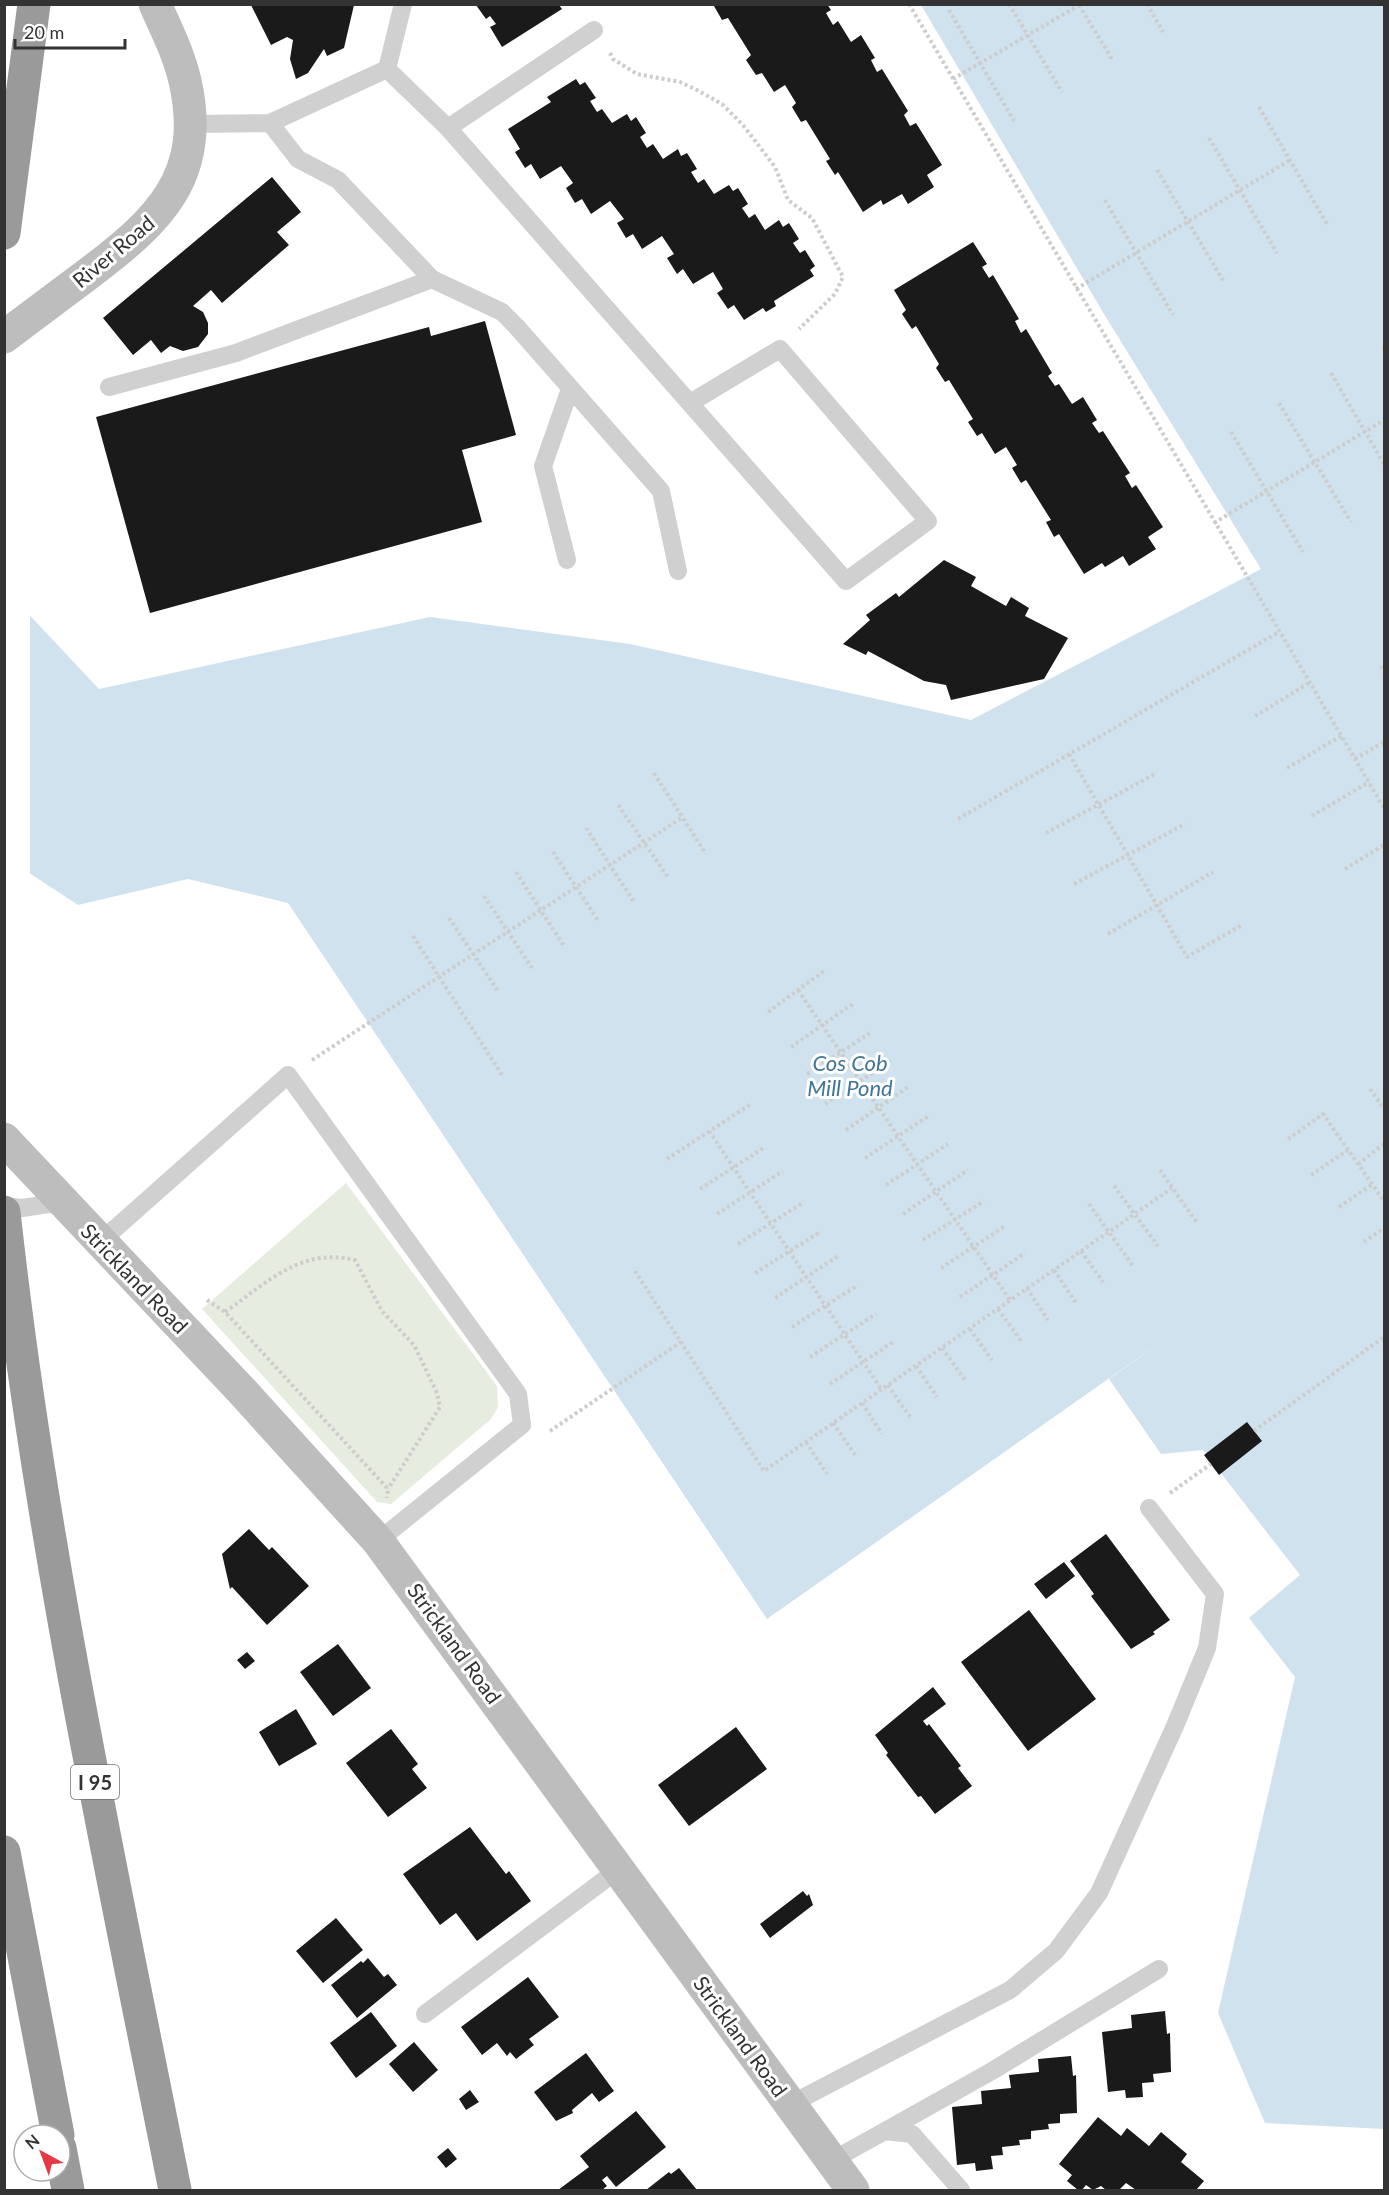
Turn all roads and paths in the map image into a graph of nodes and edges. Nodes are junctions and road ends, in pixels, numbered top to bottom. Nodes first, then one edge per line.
1 (34, 4) edge
2 (155, 4) edge
3 (403, 4) edge
4 (909, 4) edge
5 (1009, 4) edge
6 (1147, 4) edge
7 (1079, 5) edge
8 (948, 10) dead end
9 (594, 30) joint
10 (1163, 32) dead end
11 (1027, 35) junction
12 (1112, 59) dead end
13 (980, 63) junction
14 (387, 69) junction
15 (955, 78) junction
16 (1062, 92) dead end
17 (1259, 107) dead end
18 (1014, 121) dead end
19 (270, 123) junction
20 (191, 124) junction
21 (448, 128) junction
22 (1209, 138) dead end
23 (1290, 160) junction
24 (1157, 170) dead end
25 (1240, 190) junction
26 (1105, 200) dead end
27 (1188, 221) junction
28 (1327, 224) dead end
29 (4, 233) edge
30 (1136, 253) junction
31 (1277, 253) dead end
32 (432, 279) junction
33 (1224, 282) dead end
34 (1076, 289) junction
35 (823, 306) dead end
36 (1173, 315) dead end
37 (4, 337) edge
38 (1331, 373) dead end
39 (109, 387) dead end
40 (570, 389) junction
41 (690, 403) junction
42 (1279, 403) dead end
43 (1384, 420) edge
44 (1231, 432) dead end
45 (1365, 432) junction
46 (1315, 463) junction
47 (1384, 464) edge
48 (1267, 492) junction
49 (1350, 522) dead end
50 (1214, 523) junction
51 (1303, 552) dead end
52 (567, 560) dead end
53 (678, 571) dead end
54 (1279, 632) junction
55 (1381, 666) dead end
56 (1384, 672) edge
57 (1309, 683) junction
58 (1255, 716) dead end
59 (1341, 736) junction
60 (1384, 742) edge
61 (1069, 754) junction
62 (1355, 759) junction
63 (1287, 768) dead end
64 (654, 773) dead end
65 (1156, 773) dead end
66 (1369, 782) junction
67 (1099, 804) junction
68 (618, 805) dead end
69 (1384, 808) edge
70 (1312, 816) dead end
71 (683, 817) junction
72 (958, 819) dead end
73 (1185, 824) dead end
74 (586, 828) dead end
75 (1046, 833) dead end
76 (644, 842) junction
77 (1384, 845) edge
78 (553, 852) dead end
79 (706, 854) dead end
80 (1128, 855) junction
81 (610, 865) junction
82 (1345, 868) dead end
83 (516, 872) dead end
84 (1213, 872) dead end
85 (668, 877) dead end
86 (1074, 884) dead end
87 (576, 887) junction
88 (484, 896) dead end
89 (634, 902) dead end
90 (1157, 905) junction
91 (541, 910) junction
92 (449, 918) dead end
93 (599, 922) dead end
94 (1242, 926) dead end
95 (507, 932) junction
96 (1108, 934) dead end
97 (413, 936) dead end
98 (564, 946) dead end
99 (473, 954) junction
100 (532, 968) dead end
101 (824, 971) dead end
102 (439, 977) junction
103 (498, 990) dead end
104 (798, 990) junction
105 (854, 1003) dead end
106 (768, 1012) dead end
107 (822, 1026) junction
108 (872, 1032) dead end
109 (791, 1047) dead end
110 (326, 1051) dead end
111 (840, 1052) junction
112 (891, 1061) dead end
113 (807, 1074) dead end
114 (502, 1075) dead end
115 (860, 1081) junction
116 (909, 1087) dead end
117 (1370, 1089) dead end
118 (751, 1104) dead end
119 (825, 1104) dead end
120 (878, 1108) junction
121 (1384, 1109) edge
122 (930, 1115) dead end
123 (846, 1130) dead end
124 (709, 1131) junction
125 (897, 1136) junction
126 (4, 1139) edge
127 (1288, 1139) dead end
128 (948, 1144) dead end
129 (1384, 1144) edge
130 (765, 1147) dead end
131 (1348, 1150) junction
132 (865, 1158) dead end
133 (667, 1159) dead end
134 (917, 1164) junction
135 (1358, 1164) junction
136 (733, 1168) junction
137 (968, 1170) dead end
138 (1160, 1170) dead end
139 (783, 1171) dead end
140 (1311, 1175) dead end
141 (1372, 1184) junction
142 (886, 1185) dead end
143 (1114, 1186) dead end
144 (1172, 1188) junction
145 (700, 1189) dead end
146 (935, 1192) junction
147 (750, 1193) junction
148 (984, 1200) dead end
149 (1384, 1201) edge
150 (62, 1202) junction
151 (804, 1202) dead end
152 (1089, 1204) dead end
153 (4, 1206) edge
154 (1339, 1207) dead end
155 (4, 1212) edge
156 (717, 1214) dead end
157 (903, 1214) dead end
158 (1135, 1214) junction
159 (955, 1220) junction
160 (770, 1223) junction
161 (1198, 1224) dead end
162 (1005, 1226) dead end
163 (1384, 1228) edge
164 (820, 1232) dead end
165 (1109, 1232) junction
166 (923, 1240) dead end
167 (99, 1242) junction
168 (1364, 1242) dead end
169 (738, 1244) dead end
170 (1158, 1246) dead end
171 (973, 1247) junction
172 (1081, 1251) junction
173 (789, 1252) junction
174 (1025, 1253) dead end
175 (838, 1256) dead end
176 (1133, 1266) dead end
177 (940, 1268) dead end
178 (1054, 1270) junction
179 (635, 1271) dead end
180 (755, 1273) dead end
181 (992, 1275) junction
182 (806, 1278) junction
183 (1103, 1282) dead end
184 (858, 1285) dead end
185 (1027, 1288) junction
186 (775, 1298) dead end
187 (960, 1298) dead end
188 (1010, 1300) junction
189 (1076, 1303) dead end
190 (825, 1306) junction
191 (998, 1309) junction
192 (225, 1311) dead end
193 (876, 1314) dead end
194 (1048, 1320) dead end
195 (792, 1327) dead end
196 (970, 1328) junction
197 (844, 1334) junction
198 (1384, 1337) edge
199 (1021, 1341) dead end
200 (681, 1342) junction
201 (893, 1342) dead end
202 (942, 1348) junction
203 (810, 1357) dead end
204 (992, 1360) dead end
205 (863, 1362) junction
206 (916, 1366) junction
207 (965, 1380) dead end
208 (830, 1384) dead end
209 (888, 1385) junction
210 (881, 1389) junction
211 (937, 1397) dead end
212 (862, 1403) junction
213 (910, 1417) dead end
214 (833, 1423) junction
215 (1254, 1431) dead end
216 (882, 1434) dead end
217 (543, 1436) dead end
218 (806, 1442) junction
219 (856, 1456) dead end
220 (1211, 1464) dead end
221 (827, 1474) dead end
222 (388, 1489) dead end
223 (1149, 1508) joint
224 (378, 1541) junction
225 (4, 1852) edge
226 (619, 1869) junction
227 (1159, 1969) dead end
228 (425, 2014) dead end
229 (791, 2104) junction
230 (56, 2123) edge
231 (885, 2131) junction
232 (831, 2161) junction
233 (175, 2190) edge
234 (853, 2190) edge
235 (961, 2190) edge

1 - 29 highway
2 - 20 main road, River Road
3 - 14 lane
4 - 15 path
5 - 11 path
6 - 10 path
7 - 11 path
7 - 12 path
8 - 13 path
9 - 21 lane
9 - 35 path
11 - 13 path
11 - 16 path
13 - 15 path
13 - 18 path
14 - 19 lane
14 - 21 lane
15 - 34 path
17 - 23 path
19 - 20 lane
19 - 32 lane
20 - 37 main road, River Road
21 - 41 lane
22 - 25 path
23 - 25 path
23 - 28 path
24 - 27 path
25 - 27 path
25 - 31 path
26 - 30 path
27 - 30 path
27 - 33 path
30 - 34 path
30 - 36 path
32 - 39 lane
32 - 40 lane
34 - 50 path
38 - 45 path
40 - 52 lane
40 - 53 lane
41 - 41 lane
42 - 46 path
43 - 45 path
44 - 48 path
45 - 46 path
45 - 47 path
46 - 48 path
46 - 49 path
48 - 50 path
48 - 51 path
50 - 54 path
54 - 57 path
54 - 61 path
55 - 56 path
57 - 58 path
57 - 59 path
59 - 62 path
59 - 63 path
60 - 62 path
61 - 67 path
61 - 72 path
62 - 66 path
64 - 71 path
65 - 67 path
66 - 69 path
66 - 70 path
67 - 75 path
67 - 80 path
68 - 76 path
71 - 76 path
71 - 79 path
73 - 80 path
74 - 81 path
76 - 81 path
76 - 85 path
77 - 82 path
78 - 87 path
80 - 86 path
80 - 90 path
81 - 87 path
81 - 89 path
83 - 91 path
84 - 90 path
87 - 91 path
87 - 93 path
88 - 95 path
90 - 94 path
90 - 96 path
91 - 95 path
91 - 98 path
92 - 99 path
95 - 99 path
95 - 100 path
97 - 102 path
99 - 102 path
99 - 103 path
101 - 104 path
102 - 110 path
102 - 114 path
104 - 106 path
104 - 107 path
105 - 107 path
107 - 109 path
107 - 111 path
108 - 111 path
111 - 113 path
111 - 115 path
112 - 115 path
115 - 119 path
115 - 120 path
116 - 120 path
117 - 121 path
118 - 124 path
120 - 123 path
120 - 125 path
122 - 125 path
124 - 133 path
124 - 136 path
125 - 132 path
125 - 134 path
126 - 150 main road, Strickland Road
127 - 131 path
128 - 134 path
129 - 135 path
130 - 136 path
131 - 135 path
131 - 140 path
134 - 142 path
134 - 146 path
135 - 141 path
136 - 145 path
136 - 147 path
137 - 146 path
138 - 144 path
139 - 147 path
141 - 149 path
141 - 154 path
143 - 158 path
144 - 158 path
144 - 161 path
146 - 157 path
146 - 159 path
147 - 156 path
147 - 160 path
148 - 159 path
150 - 153 lane
150 - 167 main road, Strickland Road
151 - 160 path
152 - 165 path
155 - 233 highway, I 95
158 - 165 path
158 - 170 path
159 - 166 path
159 - 171 path
160 - 169 path
160 - 173 path
162 - 171 path
163 - 168 path
164 - 173 path
165 - 172 path
165 - 176 path
167 - 224 main road, Strickland Road
167 - 224 lane
171 - 177 path
171 - 181 path
172 - 178 path
172 - 183 path
173 - 180 path
173 - 182 path
174 - 181 path
175 - 182 path
178 - 185 path
178 - 189 path
179 - 200 path
181 - 187 path
181 - 188 path
182 - 186 path
182 - 190 path
184 - 190 path
185 - 188 path
185 - 194 path
188 - 191 path
190 - 195 path
190 - 197 path
191 - 196 path
191 - 199 path
192 - 222 path
193 - 197 path
196 - 202 path
196 - 204 path
197 - 203 path
197 - 205 path
198 - 215 path
200 - 217 path
200 - 218 path
201 - 205 path
202 - 206 path
202 - 207 path
205 - 208 path
205 - 210 path
206 - 209 path
206 - 211 path
209 - 210 path
209 - 213 path
210 - 212 path
212 - 214 path
212 - 216 path
214 - 218 path
214 - 219 path
218 - 221 path
220 - 223 path
223 - 229 lane
224 - 226 main road, Strickland Road
225 - 230 highway
226 - 228 lane
226 - 229 main road, Strickland Road
227 - 231 lane
229 - 232 main road, Strickland Road
231 - 232 lane
231 - 235 lane
232 - 234 main road, Strickland Road

